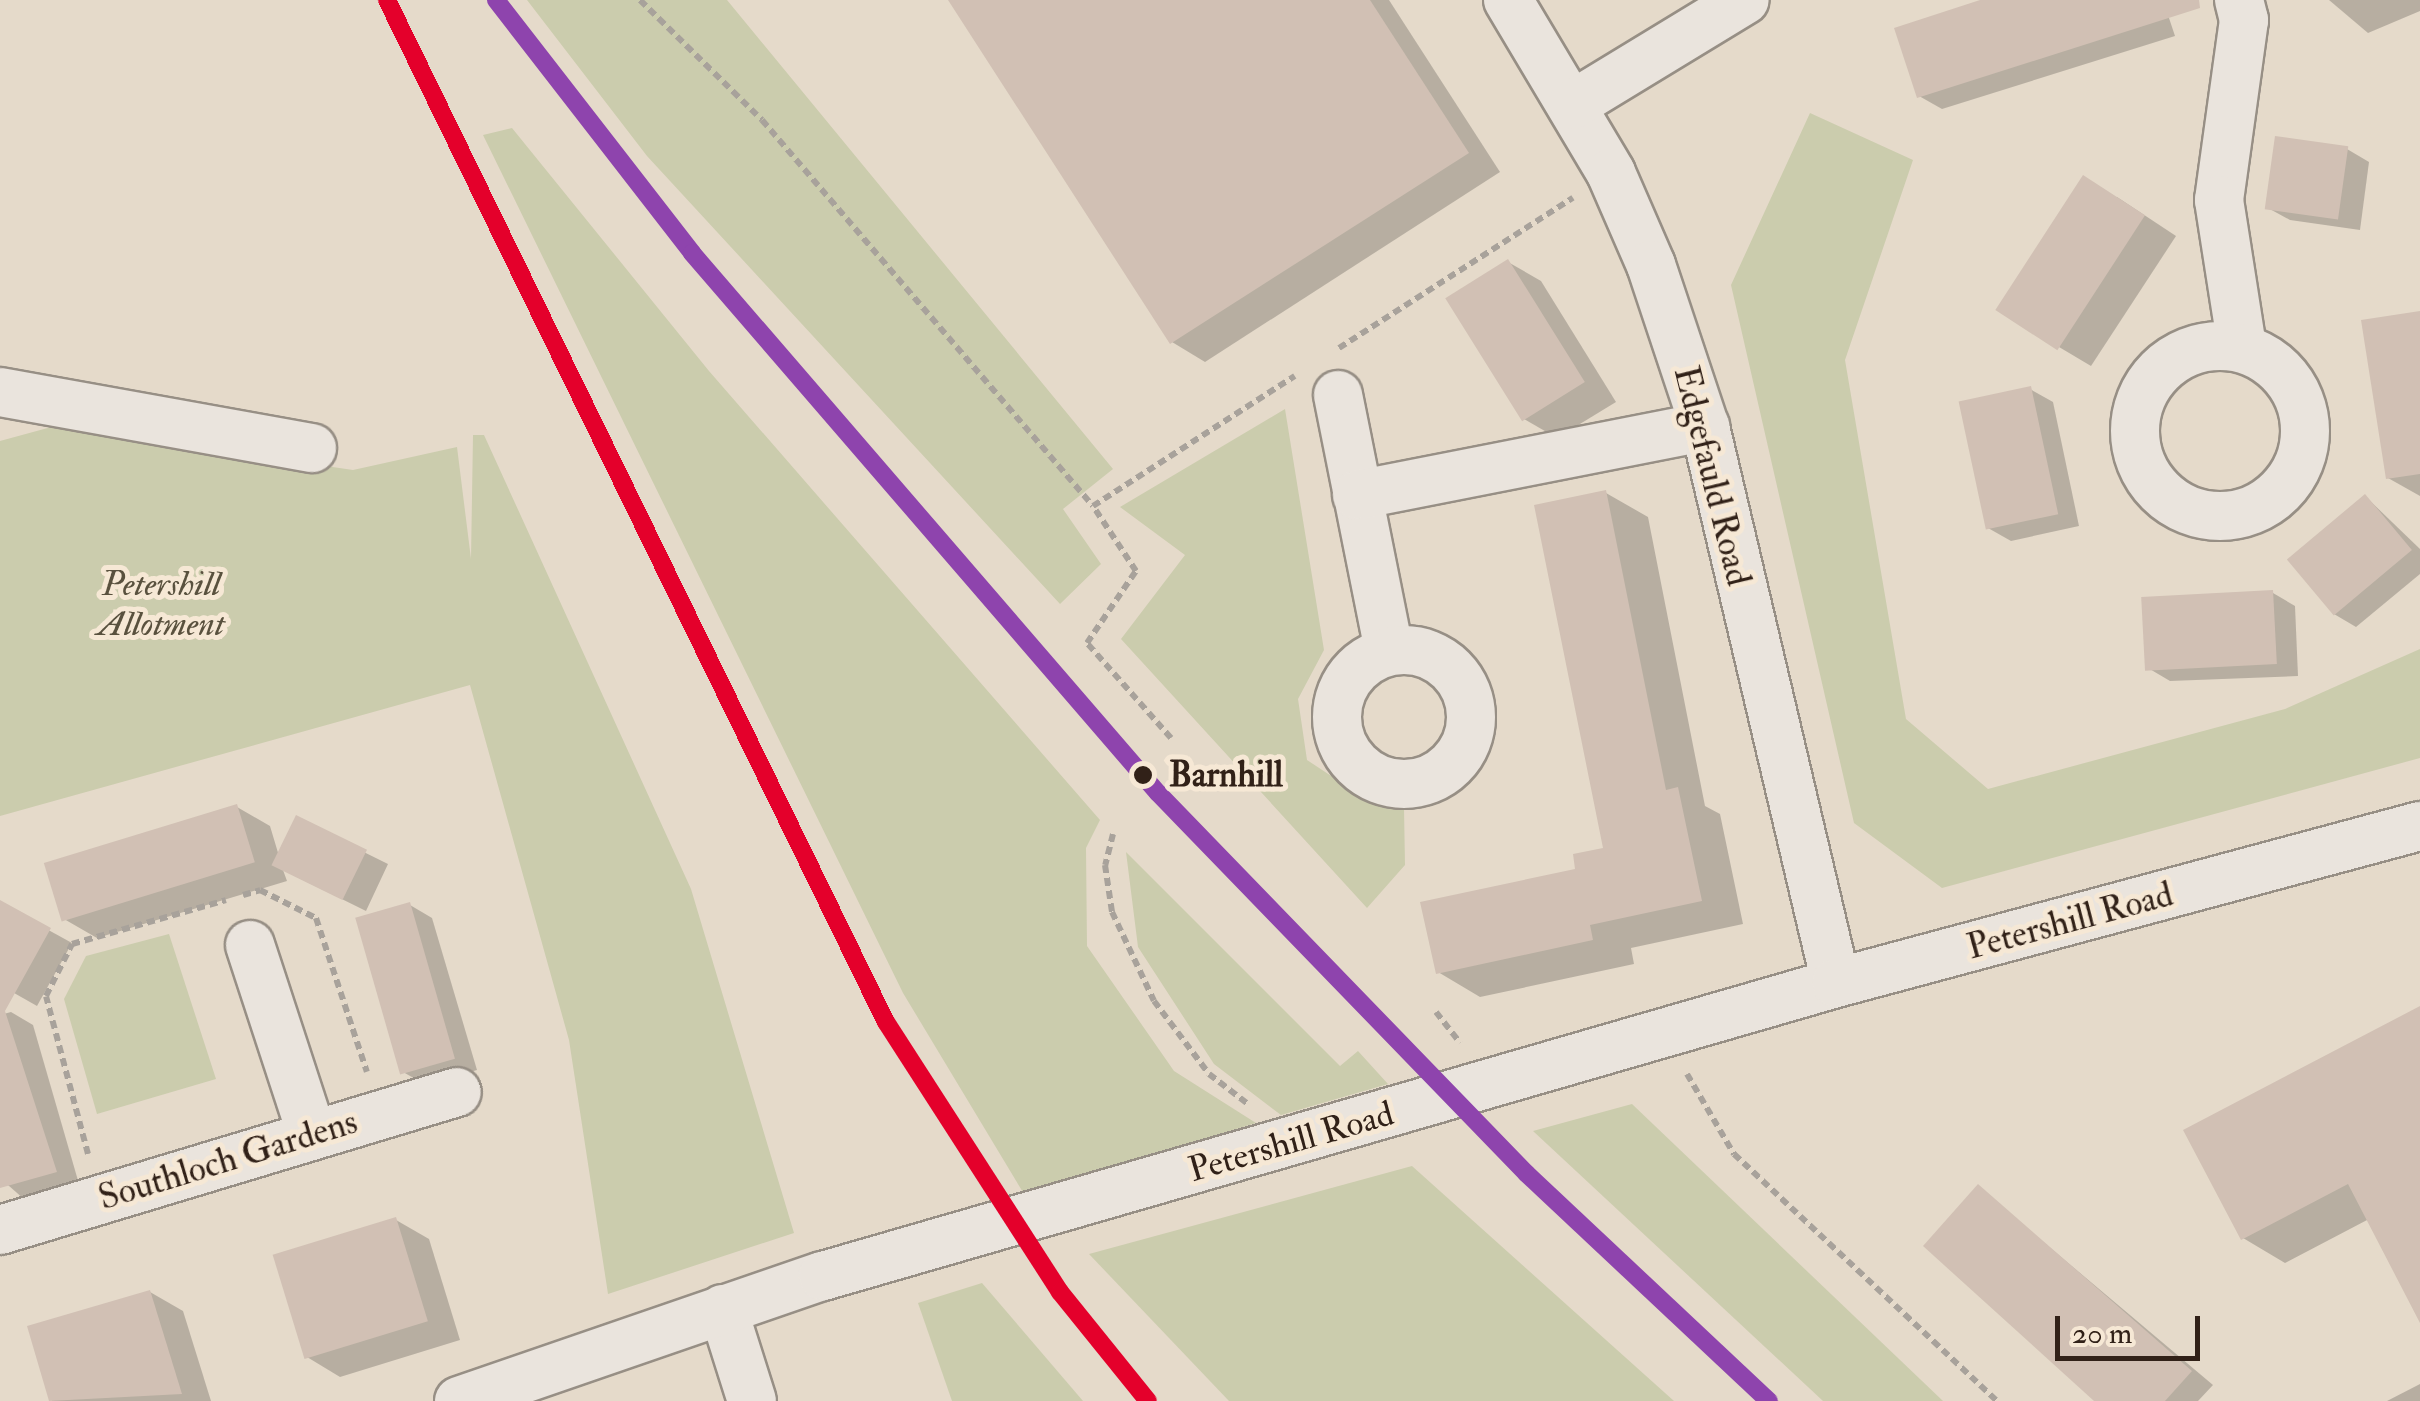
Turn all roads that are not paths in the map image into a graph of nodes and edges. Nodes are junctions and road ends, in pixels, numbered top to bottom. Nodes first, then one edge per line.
1 (1508, 0) edge
2 (1746, 0) edge
3 (2238, 0) edge
4 (1572, 104) junction
5 (2242, 348) dead end
6 (1324, 373) road end
7 (0, 392) edge
8 (1705, 427) junction
9 (312, 448) dead end
10 (1358, 495) junction
11 (1389, 652) dead end
12 (2420, 826) edge
13 (250, 945) dead end
14 (1836, 983) junction
15 (457, 1092) dead end
16 (312, 1135) junction
17 (0, 1230) edge
18 (723, 1309) junction
19 (458, 1401) edge
20 (752, 1401) edge

1 - 4 street, Edgefauld Road
2 - 4 street
3 - 5 street
4 - 8 street, Edgefauld Road
6 - 10 street
7 - 9 street
8 - 10 street
8 - 14 street, Edgefauld Road
10 - 11 street
12 - 14 street, Petershill Road
13 - 16 street
14 - 18 street, Petershill Road
15 - 16 street, Southloch Gardens
16 - 17 street, Southloch Gardens
18 - 19 street, Petershill Road
18 - 20 street

